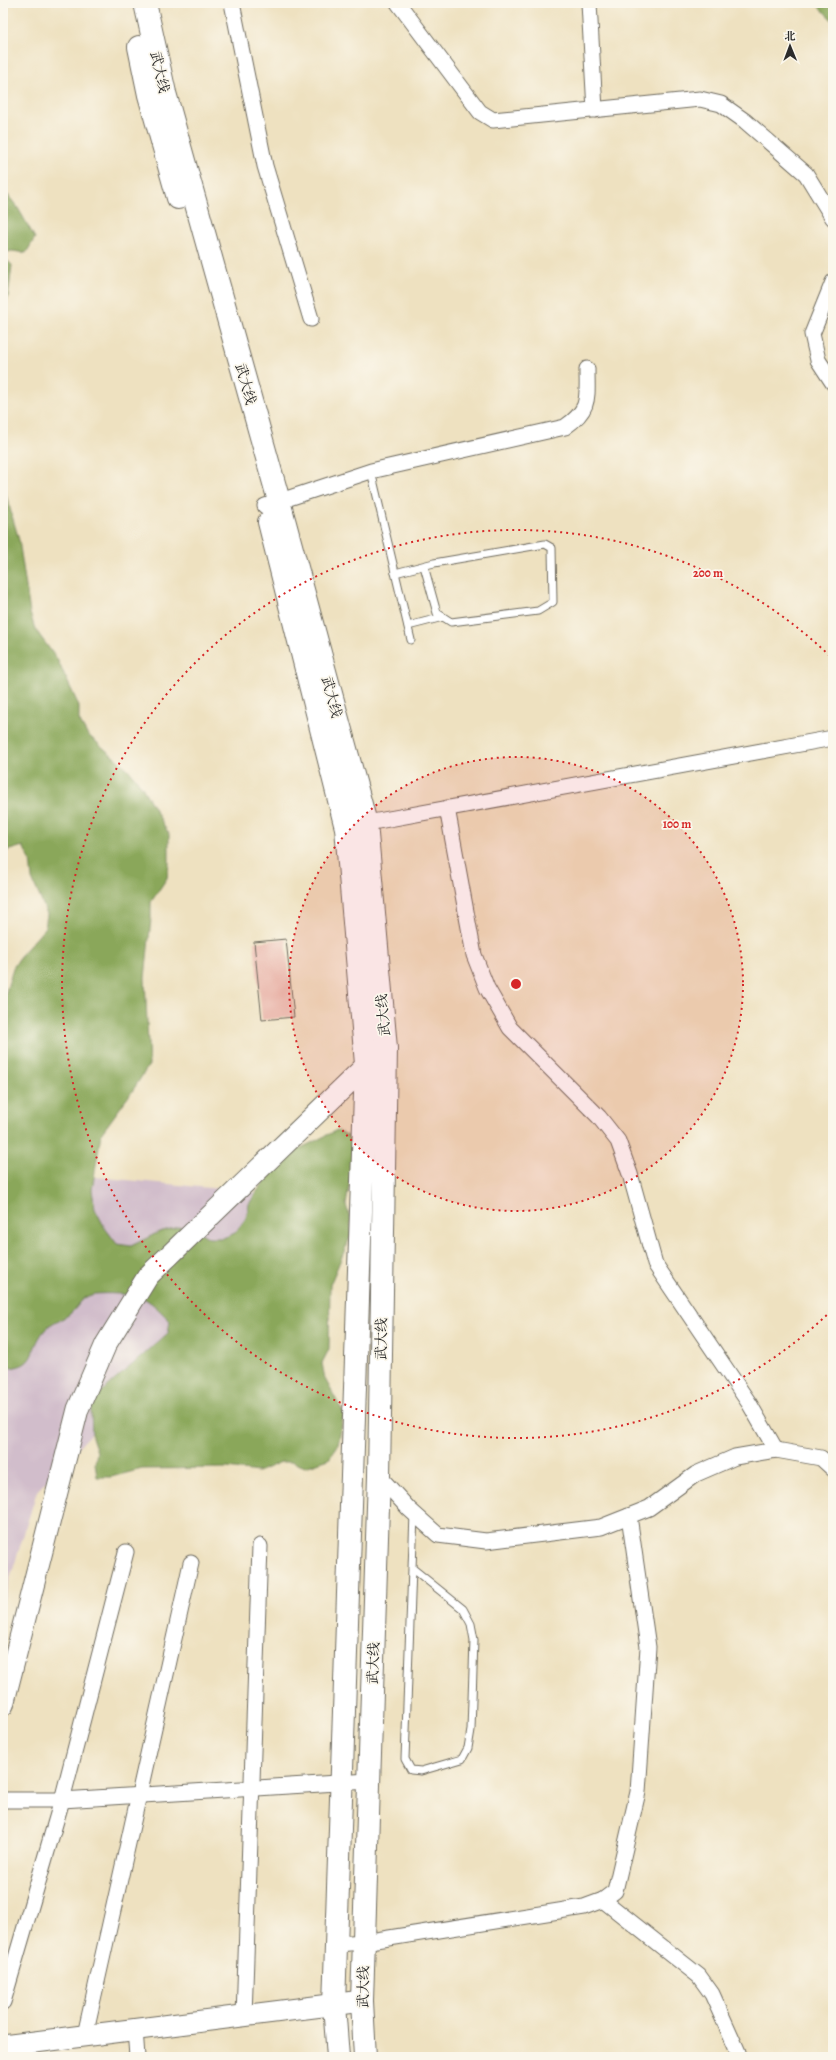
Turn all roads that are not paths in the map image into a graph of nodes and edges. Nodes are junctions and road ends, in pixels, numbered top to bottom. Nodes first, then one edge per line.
1 (131, 3) edge
2 (145, 3) edge
3 (232, 3) edge
4 (398, 3) edge
5 (589, 3) edge
6 (595, 110) junction
7 (833, 218) edge
8 (833, 282) edge
9 (311, 319) dead end
10 (587, 369) dead end
11 (833, 383) edge
12 (371, 470) junction
13 (272, 503) junction
14 (424, 566) junction
15 (395, 573) junction
16 (443, 617) junction
17 (408, 626) junction
18 (411, 640) dead end
19 (833, 738) edge
20 (447, 808) junction
21 (356, 825) junction
22 (386, 1048) junction
23 (366, 1064) junction
24 (776, 1450) junction
25 (833, 1469) edge
26 (379, 1476) junction
27 (414, 1514) junction
28 (630, 1516) junction
29 (260, 1546) dead end
30 (126, 1552) dead end
31 (191, 1563) dead end
32 (412, 1568) junction
33 (5, 1695) edge
34 (369, 1781) junction
35 (341, 1783) junction
36 (252, 1788) junction
37 (141, 1794) junction
38 (3, 1800) edge
39 (62, 1800) junction
40 (603, 1900) junction
41 (364, 1942) junction
42 (336, 1944) junction
43 (3, 2002) edge
44 (362, 2002) junction
45 (334, 2005) junction
46 (244, 2016) junction
47 (135, 2029) junction
48 (86, 2036) junction
49 (3, 2046) edge
50 (137, 2057) edge
51 (338, 2057) edge
52 (366, 2057) edge
53 (738, 2057) edge

1 - 13 highway, 武大线
2 - 13 highway, 武大线
3 - 9 street
4 - 6 street
5 - 6 street
6 - 7 street
8 - 11 street
10 - 12 street
12 - 13 street
12 - 15 lane
13 - 21 highway, 武大线
14 - 15 lane
14 - 16 lane
14 - 16 lane
15 - 17 lane
16 - 17 lane
17 - 18 lane
19 - 20 street
20 - 21 street
20 - 24 street
21 - 22 highway, 武大线
21 - 23 highway, 武大线
22 - 23 street
22 - 26 highway, 武大线
23 - 33 street
23 - 35 highway, 武大线
24 - 25 street
24 - 28 street
26 - 27 street
26 - 34 highway, 武大线
27 - 28 street
27 - 32 lane
28 - 40 street
29 - 36 street
30 - 39 street
31 - 37 street
32 - 32 lane
34 - 35 street
34 - 41 highway, 武大线
35 - 36 street
35 - 42 highway, 武大线
36 - 37 street
36 - 46 street
37 - 39 street
37 - 48 street
38 - 39 street
39 - 43 street
40 - 41 street
40 - 53 street
41 - 42 street
41 - 44 highway, 武大线
42 - 45 highway, 武大线
44 - 45 street
44 - 52 highway, 武大线
45 - 46 street
45 - 51 highway, 武大线
46 - 47 street
47 - 48 street
47 - 50 street
48 - 49 street

